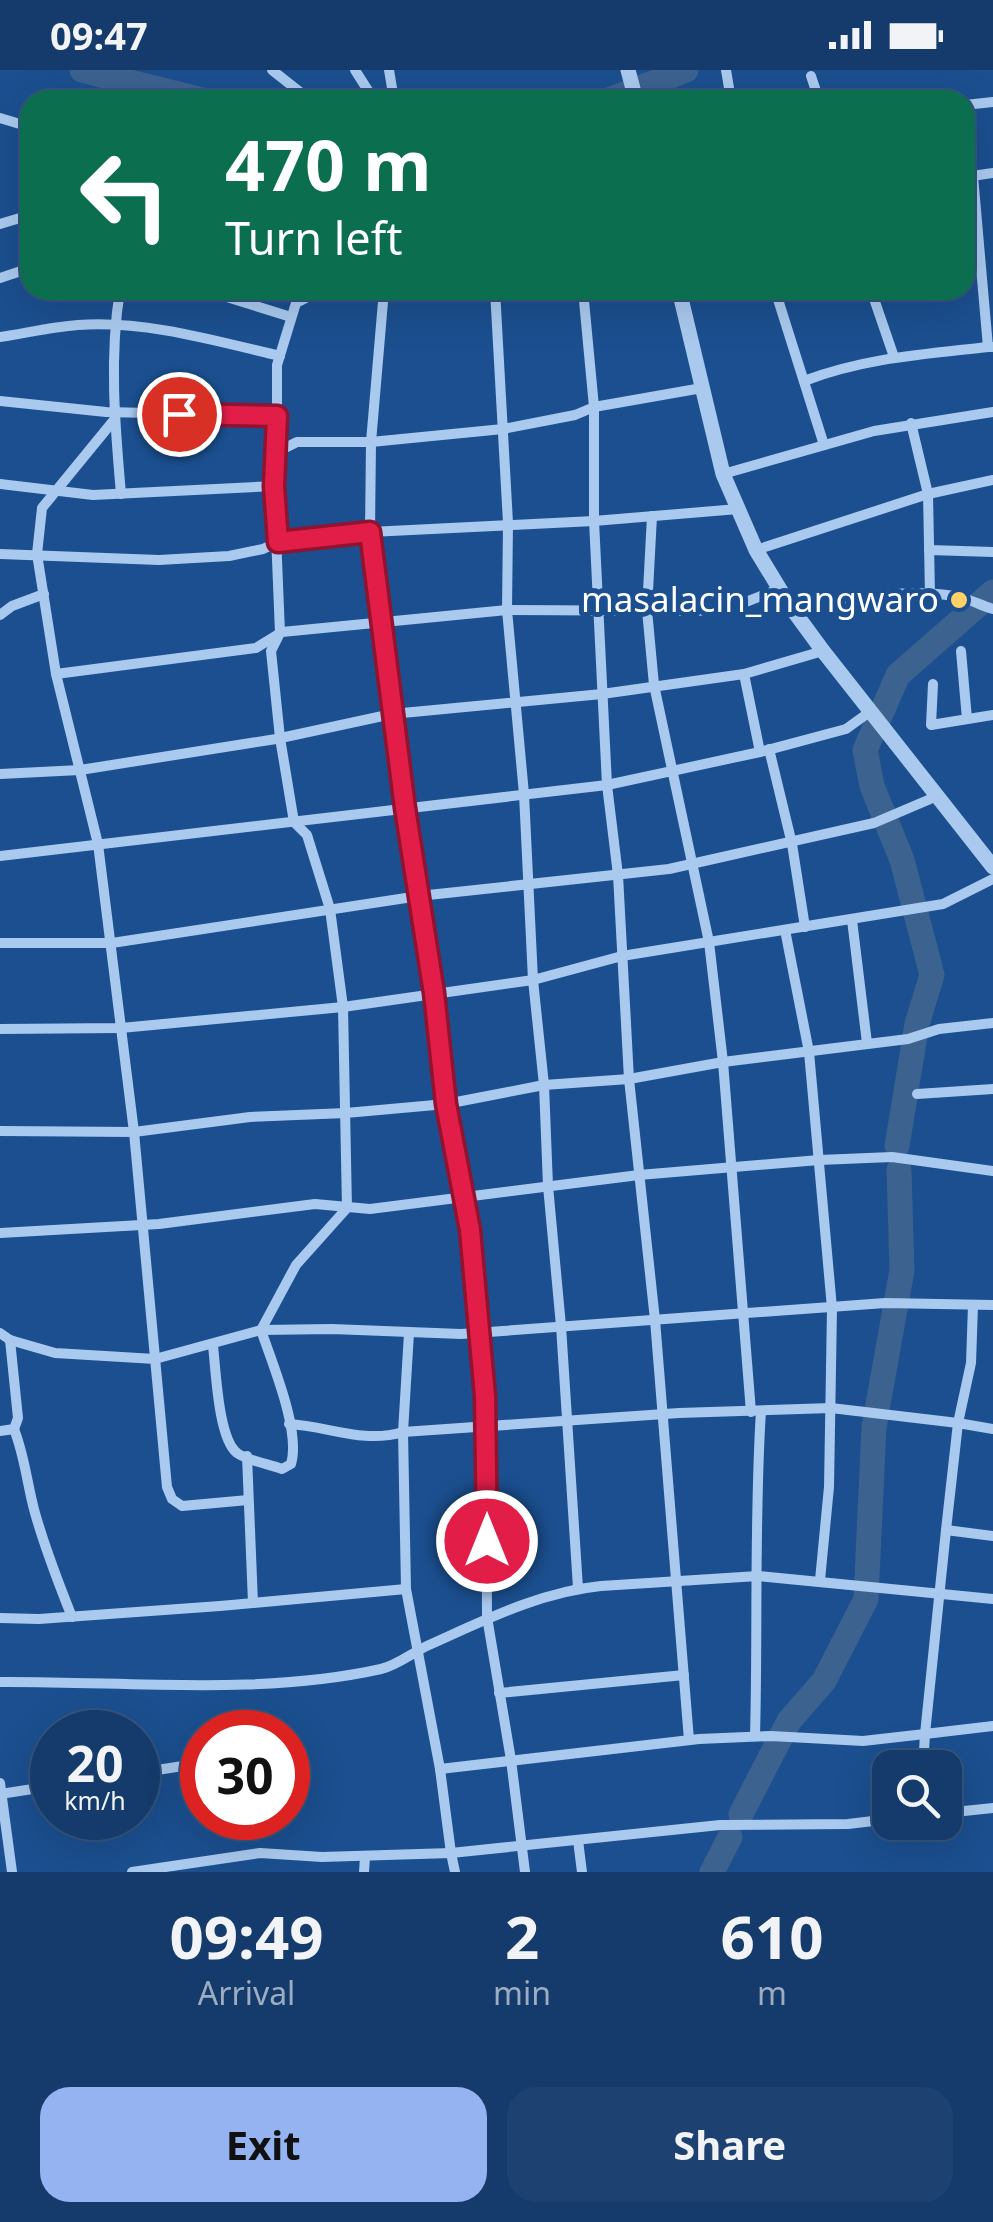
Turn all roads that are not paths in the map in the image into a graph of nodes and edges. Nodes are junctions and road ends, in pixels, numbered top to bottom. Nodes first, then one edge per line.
1 (272, 70) edge
2 (812, 76) dead end
3 (297, 90) edge
4 (816, 90) edge
5 (975, 202) edge
6 (987, 255) edge
7 (118, 300) edge
8 (236, 300) edge
9 (302, 300) edge
10 (383, 300) edge
11 (496, 300) edge
12 (583, 300) edge
13 (681, 300) edge
14 (778, 300) edge
15 (874, 300) edge
16 (291, 317) junction
17 (114, 326) junction
18 (0, 336) edge
19 (991, 347) edge
20 (280, 356) junction
21 (894, 357) junction
22 (804, 381) junction
23 (702, 388) junction
24 (0, 401) edge
25 (594, 407) junction
26 (993, 412) edge
27 (114, 416) junction
28 (277, 416) junction
29 (911, 423) junction
30 (503, 429) junction
31 (371, 442) junction
32 (824, 445) junction
33 (277, 463) junction
34 (723, 474) junction
35 (993, 480) edge
36 (0, 484) edge
37 (274, 486) junction
38 (53, 492) junction
39 (121, 494) junction
40 (928, 494) junction
41 (738, 509) junction
42 (652, 516) junction
43 (594, 521) junction
44 (508, 523) junction
45 (370, 532) junction
46 (278, 542) junction
47 (756, 550) junction
48 (929, 550) junction
49 (993, 552) edge
50 (0, 554) edge
51 (37, 554) junction
52 (780, 589) junction
53 (44, 594) junction
54 (930, 595) junction
55 (790, 606) junction
56 (600, 609) junction
57 (992, 609) edge
58 (507, 610) junction
59 (647, 610) junction
60 (0, 615) edge
61 (380, 621) junction
62 (280, 633) junction
63 (823, 651) junction
64 (960, 651) dead end
65 (56, 674) junction
66 (744, 674) junction
67 (933, 684) dead end
68 (654, 686) junction
69 (602, 694) junction
70 (515, 700) junction
71 (392, 714) junction
72 (993, 715) edge
73 (875, 716) junction
74 (967, 719) junction
75 (280, 738) junction
76 (765, 750) junction
77 (80, 770) junction
78 (674, 770) junction
79 (0, 774) edge
80 (608, 785) junction
81 (524, 794) junction
82 (935, 796) junction
83 (405, 808) junction
84 (294, 822) junction
85 (98, 844) junction
86 (792, 844) junction
87 (987, 844) edge
88 (0, 856) edge
89 (695, 864) junction
90 (993, 866) edge
91 (618, 875) junction
92 (993, 879) edge
93 (530, 884) junction
94 (419, 896) junction
95 (330, 908) junction
96 (852, 920) junction
97 (805, 927) junction
98 (785, 930) junction
99 (709, 942) junction
100 (112, 943) junction
101 (0, 944) edge
102 (622, 956) junction
103 (533, 980) junction
104 (434, 993) junction
105 (343, 1007) junction
106 (993, 1023) edge
107 (121, 1028) junction
108 (0, 1030) edge
109 (867, 1043) junction
110 (809, 1052) junction
111 (723, 1062) junction
112 (629, 1079) junction
113 (544, 1086) junction
114 (993, 1089) edge
115 (917, 1094) dead end
116 (446, 1104) junction
117 (346, 1113) junction
118 (0, 1131) edge
119 (134, 1132) junction
120 (820, 1160) junction
121 (732, 1167) junction
122 (993, 1171) edge
123 (639, 1175) junction
124 (548, 1186) junction
125 (466, 1196) junction
126 (347, 1208) junction
127 (142, 1225) junction
128 (0, 1233) edge
129 (973, 1304) junction
130 (993, 1305) edge
131 (832, 1308) junction
132 (745, 1313) junction
133 (655, 1320) junction
134 (562, 1326) junction
135 (261, 1330) junction
136 (481, 1332) junction
137 (408, 1333) junction
138 (5, 1336) edge
139 (212, 1346) junction
140 (155, 1360) junction
141 (831, 1408) junction
142 (756, 1412) junction
143 (662, 1415) junction
144 (567, 1420) junction
145 (958, 1423) junction
146 (289, 1424) junction
147 (486, 1427) junction
148 (14, 1429) junction
149 (993, 1430) edge
150 (0, 1431) edge
151 (403, 1432) junction
152 (246, 1456) junction
153 (248, 1500) junction
154 (946, 1530) junction
155 (993, 1536) edge
156 (758, 1576) junction
157 (677, 1580) junction
158 (820, 1580) junction
159 (578, 1588) junction
160 (406, 1589) junction
161 (942, 1595) junction
162 (993, 1599) edge
163 (254, 1603) junction
164 (72, 1617) junction
165 (487, 1617) junction
166 (0, 1618) edge
167 (418, 1650) junction
168 (684, 1675) junction
169 (0, 1682) edge
170 (499, 1693) junction
171 (993, 1726) edge
172 (925, 1734) junction
173 (755, 1736) junction
174 (689, 1740) junction
175 (924, 1750) edge
176 (511, 1760) junction
177 (440, 1769) junction
178 (0, 1784) edge
179 (30, 1789) edge
180 (0, 1794) edge
181 (993, 1808) edge
182 (962, 1811) edge
183 (872, 1821) edge
184 (578, 1840) junction
185 (524, 1845) junction
186 (451, 1853) junction
187 (365, 1857) junction
188 (12, 1872) edge
189 (132, 1872) edge
190 (364, 1872) edge
191 (455, 1872) edge
192 (525, 1872) edge
193 (582, 1872) edge

1 - 3 street
2 - 4 street
5 - 6 street
6 - 19 street
7 - 17 street
8 - 16 street
9 - 16 street
10 - 31 street
11 - 30 street
12 - 25 street
13 - 23 street
14 - 22 street
15 - 21 street
16 - 20 street
17 - 18 street
17 - 20 street
17 - 27 street
19 - 21 street
20 - 28 street
21 - 22 street
22 - 32 street
23 - 25 street
23 - 34 street
24 - 27 street
25 - 30 street
25 - 43 street
26 - 29 street
27 - 28 street
27 - 38 street
27 - 39 street
28 - 33 street
29 - 32 street
29 - 40 street
30 - 31 street
30 - 44 street
31 - 33 street
31 - 45 street
32 - 34 street
33 - 37 street
34 - 41 street
35 - 40 street
36 - 38 street
37 - 39 street
37 - 46 street
38 - 39 street
38 - 51 street
40 - 47 street
40 - 48 street
41 - 42 street
41 - 47 street
42 - 43 street
42 - 59 street
43 - 44 street
43 - 56 street
44 - 45 street
44 - 58 street
45 - 46 street
45 - 61 street
46 - 51 street
46 - 62 street
47 - 52 street
48 - 49 street
48 - 54 street
50 - 51 street
51 - 53 street
52 - 55 street
52 - 59 street
53 - 60 street
53 - 65 street
54 - 55 street
54 - 57 street
55 - 63 street
56 - 58 street
56 - 59 street
56 - 69 street
58 - 61 street
58 - 70 street
59 - 68 street
61 - 62 street
61 - 71 street
62 - 65 street
62 - 75 street
63 - 66 street
63 - 73 street
64 - 74 street
65 - 77 street
66 - 68 street
66 - 76 street
67 - 74 street
68 - 69 street
68 - 78 street
69 - 70 street
69 - 80 street
70 - 71 street
70 - 81 street
71 - 75 street
71 - 83 street
72 - 74 street
73 - 76 street
73 - 82 street
75 - 77 street
75 - 84 street
76 - 78 street
76 - 86 street
77 - 79 street
77 - 85 street
78 - 80 street
78 - 89 street
80 - 81 street
80 - 91 street
81 - 83 street
81 - 93 street
82 - 86 street
82 - 87 street
83 - 84 street
83 - 94 street
84 - 85 street
84 - 95 street
85 - 88 street
85 - 100 street
86 - 89 street
86 - 97 street
87 - 90 street
89 - 91 street
89 - 99 street
91 - 93 street
91 - 102 street
92 - 96 street
93 - 94 street
93 - 103 street
94 - 95 street
94 - 104 street
95 - 100 street
95 - 105 street
96 - 97 street
96 - 109 street
97 - 98 street
98 - 99 street
98 - 110 street
99 - 102 street
99 - 111 street
100 - 101 street
100 - 107 street
102 - 103 street
102 - 112 street
103 - 104 street
103 - 113 street
104 - 105 street
104 - 116 street
105 - 107 street
105 - 117 street
106 - 109 street
107 - 108 street
107 - 119 street
109 - 110 street
110 - 111 street
110 - 120 street
111 - 112 street
111 - 121 street
112 - 113 street
112 - 123 street
113 - 116 street
113 - 124 street
114 - 115 street
116 - 117 street
116 - 125 street
117 - 119 street
117 - 126 street
118 - 119 street
119 - 127 street
120 - 121 street
120 - 122 street
120 - 131 street
121 - 123 street
121 - 132 street
123 - 124 street
123 - 133 street
124 - 125 street
124 - 134 street
125 - 126 street
125 - 136 street
126 - 127 street
126 - 135 street
127 - 128 street
127 - 140 street
129 - 130 street
129 - 131 street
129 - 145 street
131 - 132 street
131 - 141 street
132 - 133 street
132 - 142 street
133 - 134 street
133 - 143 street
134 - 136 street
134 - 144 street
135 - 137 street
135 - 139 street
135 - 146 street
136 - 137 street
136 - 147 street
137 - 151 street
138 - 140 street
138 - 148 street
139 - 140 street
139 - 152 street
140 - 153 street
141 - 142 street
141 - 145 street
141 - 158 street
142 - 143 street
142 - 156 street
143 - 144 street
143 - 157 street
144 - 147 street
144 - 159 street
145 - 149 street
145 - 154 street
146 - 151 street
146 - 152 street
147 - 151 street
147 - 165 street
148 - 150 street
148 - 164 street
151 - 160 street
152 - 153 street
153 - 163 street
154 - 155 street
154 - 161 street
156 - 157 street
156 - 158 street
156 - 173 street
157 - 159 street
157 - 168 street
158 - 161 street
159 - 165 street
160 - 163 street
160 - 167 street
161 - 162 street
161 - 172 street
163 - 164 street
164 - 166 street
165 - 167 street
165 - 170 street
167 - 169 street
167 - 177 street
168 - 170 street
168 - 174 street
170 - 176 street
171 - 172 street
172 - 173 street
172 - 175 street
173 - 174 street
174 - 176 street
176 - 177 street
176 - 185 street
177 - 186 street
178 - 180 street
179 - 180 street
180 - 188 street
181 - 182 street
183 - 184 street
184 - 185 street
184 - 193 street
185 - 186 street
185 - 192 street
186 - 187 street
186 - 191 street
187 - 189 street
187 - 190 street

